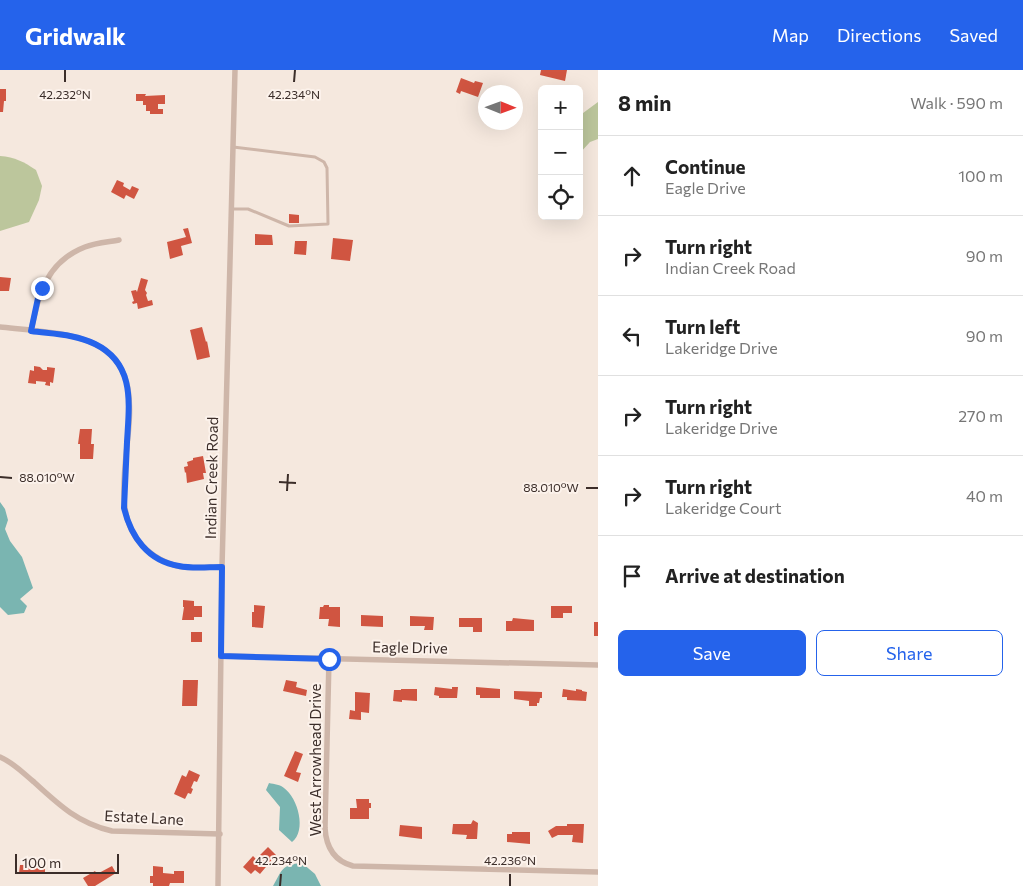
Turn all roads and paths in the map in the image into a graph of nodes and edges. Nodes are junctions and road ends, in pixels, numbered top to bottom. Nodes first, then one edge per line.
1 (235, 70) edge
2 (233, 147) junction
3 (231, 209) junction
4 (119, 240) dead end
5 (0, 327) edge
6 (31, 331) junction
7 (222, 567) junction
8 (221, 656) junction
9 (329, 659) junction
10 (598, 665) edge
11 (0, 757) edge
12 (220, 834) junction
13 (598, 872) edge
14 (218, 886) edge

1 - 2 street, Indian Creek Road
2 - 3 street, Indian Creek Road
2 - 3 lane
3 - 7 street, Indian Creek Road
4 - 6 street
5 - 6 street
6 - 7 street
7 - 8 street, Indian Creek Road
8 - 9 street, Eagle Drive
8 - 12 street, Indian Creek Road
9 - 10 street, Eagle Drive
9 - 13 street, West Arrowhead Drive
11 - 12 street, Estate Lane
12 - 14 street, Indian Creek Road

